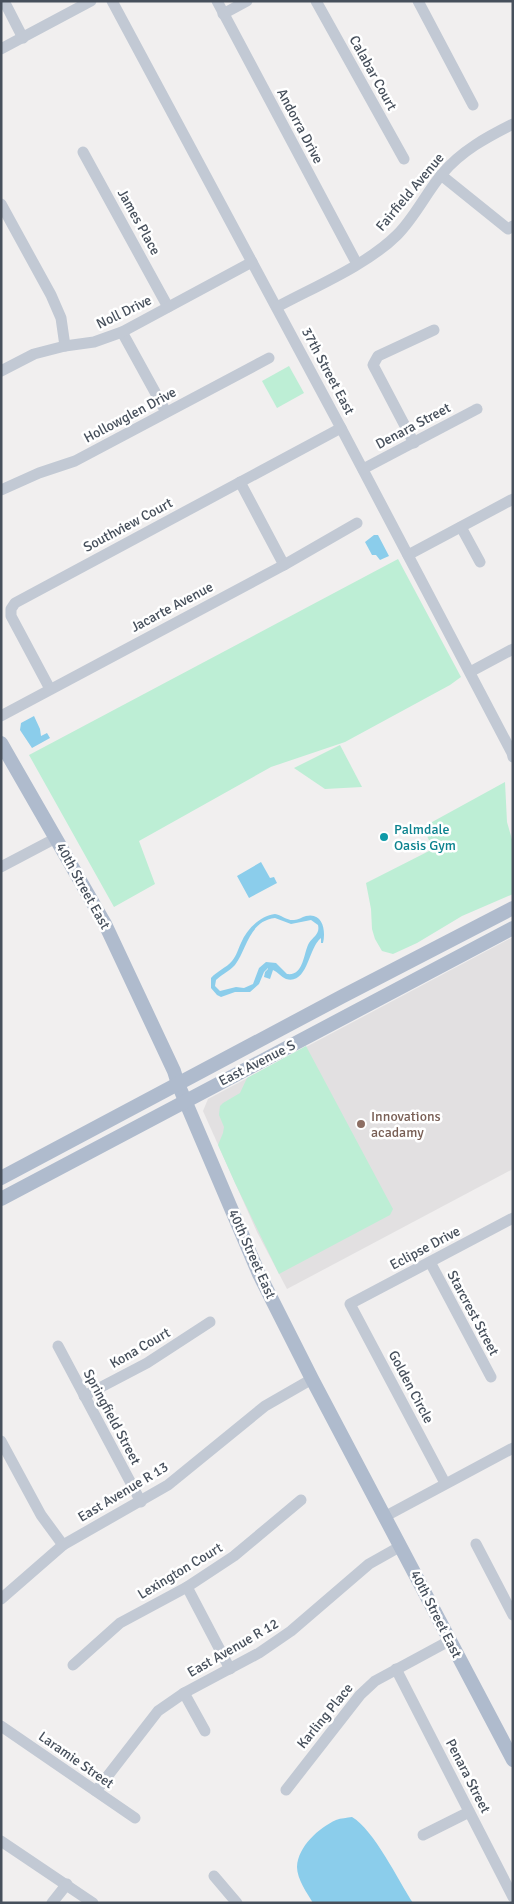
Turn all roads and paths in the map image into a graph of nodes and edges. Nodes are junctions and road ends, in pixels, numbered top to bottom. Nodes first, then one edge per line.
1 (4, 1) edge
2 (92, 1) edge
3 (112, 1) edge
4 (217, 1) edge
5 (247, 1) edge
6 (316, 1) edge
7 (418, 1) edge
8 (223, 14) junction
9 (23, 38) junction
10 (1, 49) edge
11 (473, 105) dead end
12 (513, 124) edge
13 (84, 152) dead end
14 (404, 159) dead end
15 (441, 175) junction
16 (1, 204) edge
17 (513, 226) edge
18 (252, 262) junction
19 (358, 264) junction
20 (168, 307) junction
21 (277, 307) junction
22 (434, 330) dead end
23 (122, 332) junction
24 (65, 346) junction
25 (269, 358) dead end
26 (1, 371) edge
27 (477, 409) dead end
28 (166, 412) junction
29 (341, 428) junction
30 (414, 443) junction
31 (363, 469) junction
32 (240, 482) junction
33 (1, 490) edge
34 (513, 499) edge
35 (357, 523) dead end
36 (461, 526) junction
37 (408, 555) junction
38 (480, 562) dead end
39 (284, 564) junction
40 (513, 649) edge
41 (470, 672) junction
42 (50, 690) junction
43 (1, 716) edge
44 (1, 743) edge
45 (513, 754) edge
46 (56, 838) junction
47 (1, 867) edge
48 (513, 908) edge
49 (513, 928) edge
50 (178, 1084) junction
51 (185, 1101) junction
52 (1, 1178) edge
53 (1, 1200) edge
54 (512, 1221) edge
55 (430, 1262) junction
56 (350, 1304) joint
57 (210, 1322) dead end
58 (58, 1346) dead end
59 (491, 1377) dead end
60 (312, 1379) junction
61 (84, 1396) junction
62 (1, 1441) edge
63 (513, 1448) edge
64 (445, 1483) junction
65 (301, 1500) dead end
66 (141, 1502) junction
67 (386, 1516) junction
68 (476, 1544) dead end
69 (63, 1545) junction
70 (401, 1546) junction
71 (187, 1587) junction
72 (1, 1599) edge
73 (513, 1615) edge
74 (449, 1641) junction
75 (73, 1665) dead end
76 (230, 1669) junction
77 (396, 1669) junction
78 (184, 1693) junction
79 (1, 1726) edge
80 (205, 1731) dead end
81 (513, 1760) edge
82 (286, 1790) dead end
83 (96, 1792) junction
84 (469, 1812) junction
85 (135, 1818) dead end
86 (422, 1835) dead end
87 (1, 1841) edge
88 (214, 1876) dead end
89 (67, 1884) junction
90 (513, 1897) edge
91 (52, 1903) edge
92 (93, 1903) edge
93 (237, 1903) edge

1 - 9 street
2 - 9 street
3 - 18 street, 37th Street East
4 - 8 street, Andorra Drive
5 - 8 street
6 - 14 street, Calabar Court
7 - 11 street
8 - 19 street, Andorra Drive
9 - 10 street
12 - 15 street, Fairfield Avenue
13 - 20 street, James Place
15 - 17 street
15 - 19 street, Fairfield Avenue
16 - 24 street
18 - 20 street, Noll Drive
18 - 21 street, 37th Street East
19 - 21 street, Fairfield Avenue
20 - 23 street, Noll Drive
21 - 29 street, 37th Street East
22 - 30 street
23 - 24 street, Noll Drive
23 - 28 street
24 - 26 street, Noll Drive
25 - 28 street, Hollowglen Drive
27 - 30 street, Denara Street
28 - 33 street, Hollowglen Drive
29 - 31 street, 37th Street East
29 - 32 street, Southview Court
30 - 31 street, Denara Street
31 - 37 street, 37th Street East
32 - 39 street
32 - 42 street, Southview Court
34 - 36 street
35 - 39 street, Jacarte Avenue
36 - 37 street
36 - 38 street
37 - 41 street, 37th Street East
39 - 42 street, Jacarte Avenue
40 - 41 street
41 - 45 street, 37th Street East
42 - 43 street, Jacarte Avenue
44 - 46 main road, 40th Street East
46 - 47 street
46 - 50 main road, 40th Street East
48 - 50 main road, East Avenue S
49 - 51 main road, East Avenue S
50 - 51 main road, 40th Street East
50 - 52 main road, East Avenue S
51 - 53 main road, East Avenue S
51 - 60 main road, 40th Street East
54 - 55 street, Eclipse Drive
55 - 56 street, Eclipse Drive
55 - 59 street, Starcrest Street
56 - 64 street, Golden Circle
57 - 61 street, Kona Court
58 - 61 street, Springfield Street
60 - 66 street, East Avenue R 13
60 - 67 main road, 40th Street East
61 - 66 street, Springfield Street
62 - 69 street
63 - 64 street
64 - 67 street
65 - 71 street, Lexington Court
66 - 69 street, East Avenue R 13
67 - 70 main road, 40th Street East
68 - 73 street
69 - 72 street, East Avenue R 13
70 - 74 main road, 40th Street East
70 - 76 street, East Avenue R 12
71 - 75 street, Lexington Court
71 - 76 street
74 - 77 street, Karling Place
74 - 81 main road, 40th Street East
76 - 78 street, East Avenue R 12
77 - 82 street, Karling Place
77 - 84 street, Penara Street
78 - 80 street
78 - 83 street, East Avenue R 12
79 - 83 street, Laramie Street
83 - 85 street, Laramie Street
84 - 86 street
84 - 90 street, Penara Street
87 - 89 street
88 - 93 street
89 - 91 street
89 - 92 street

